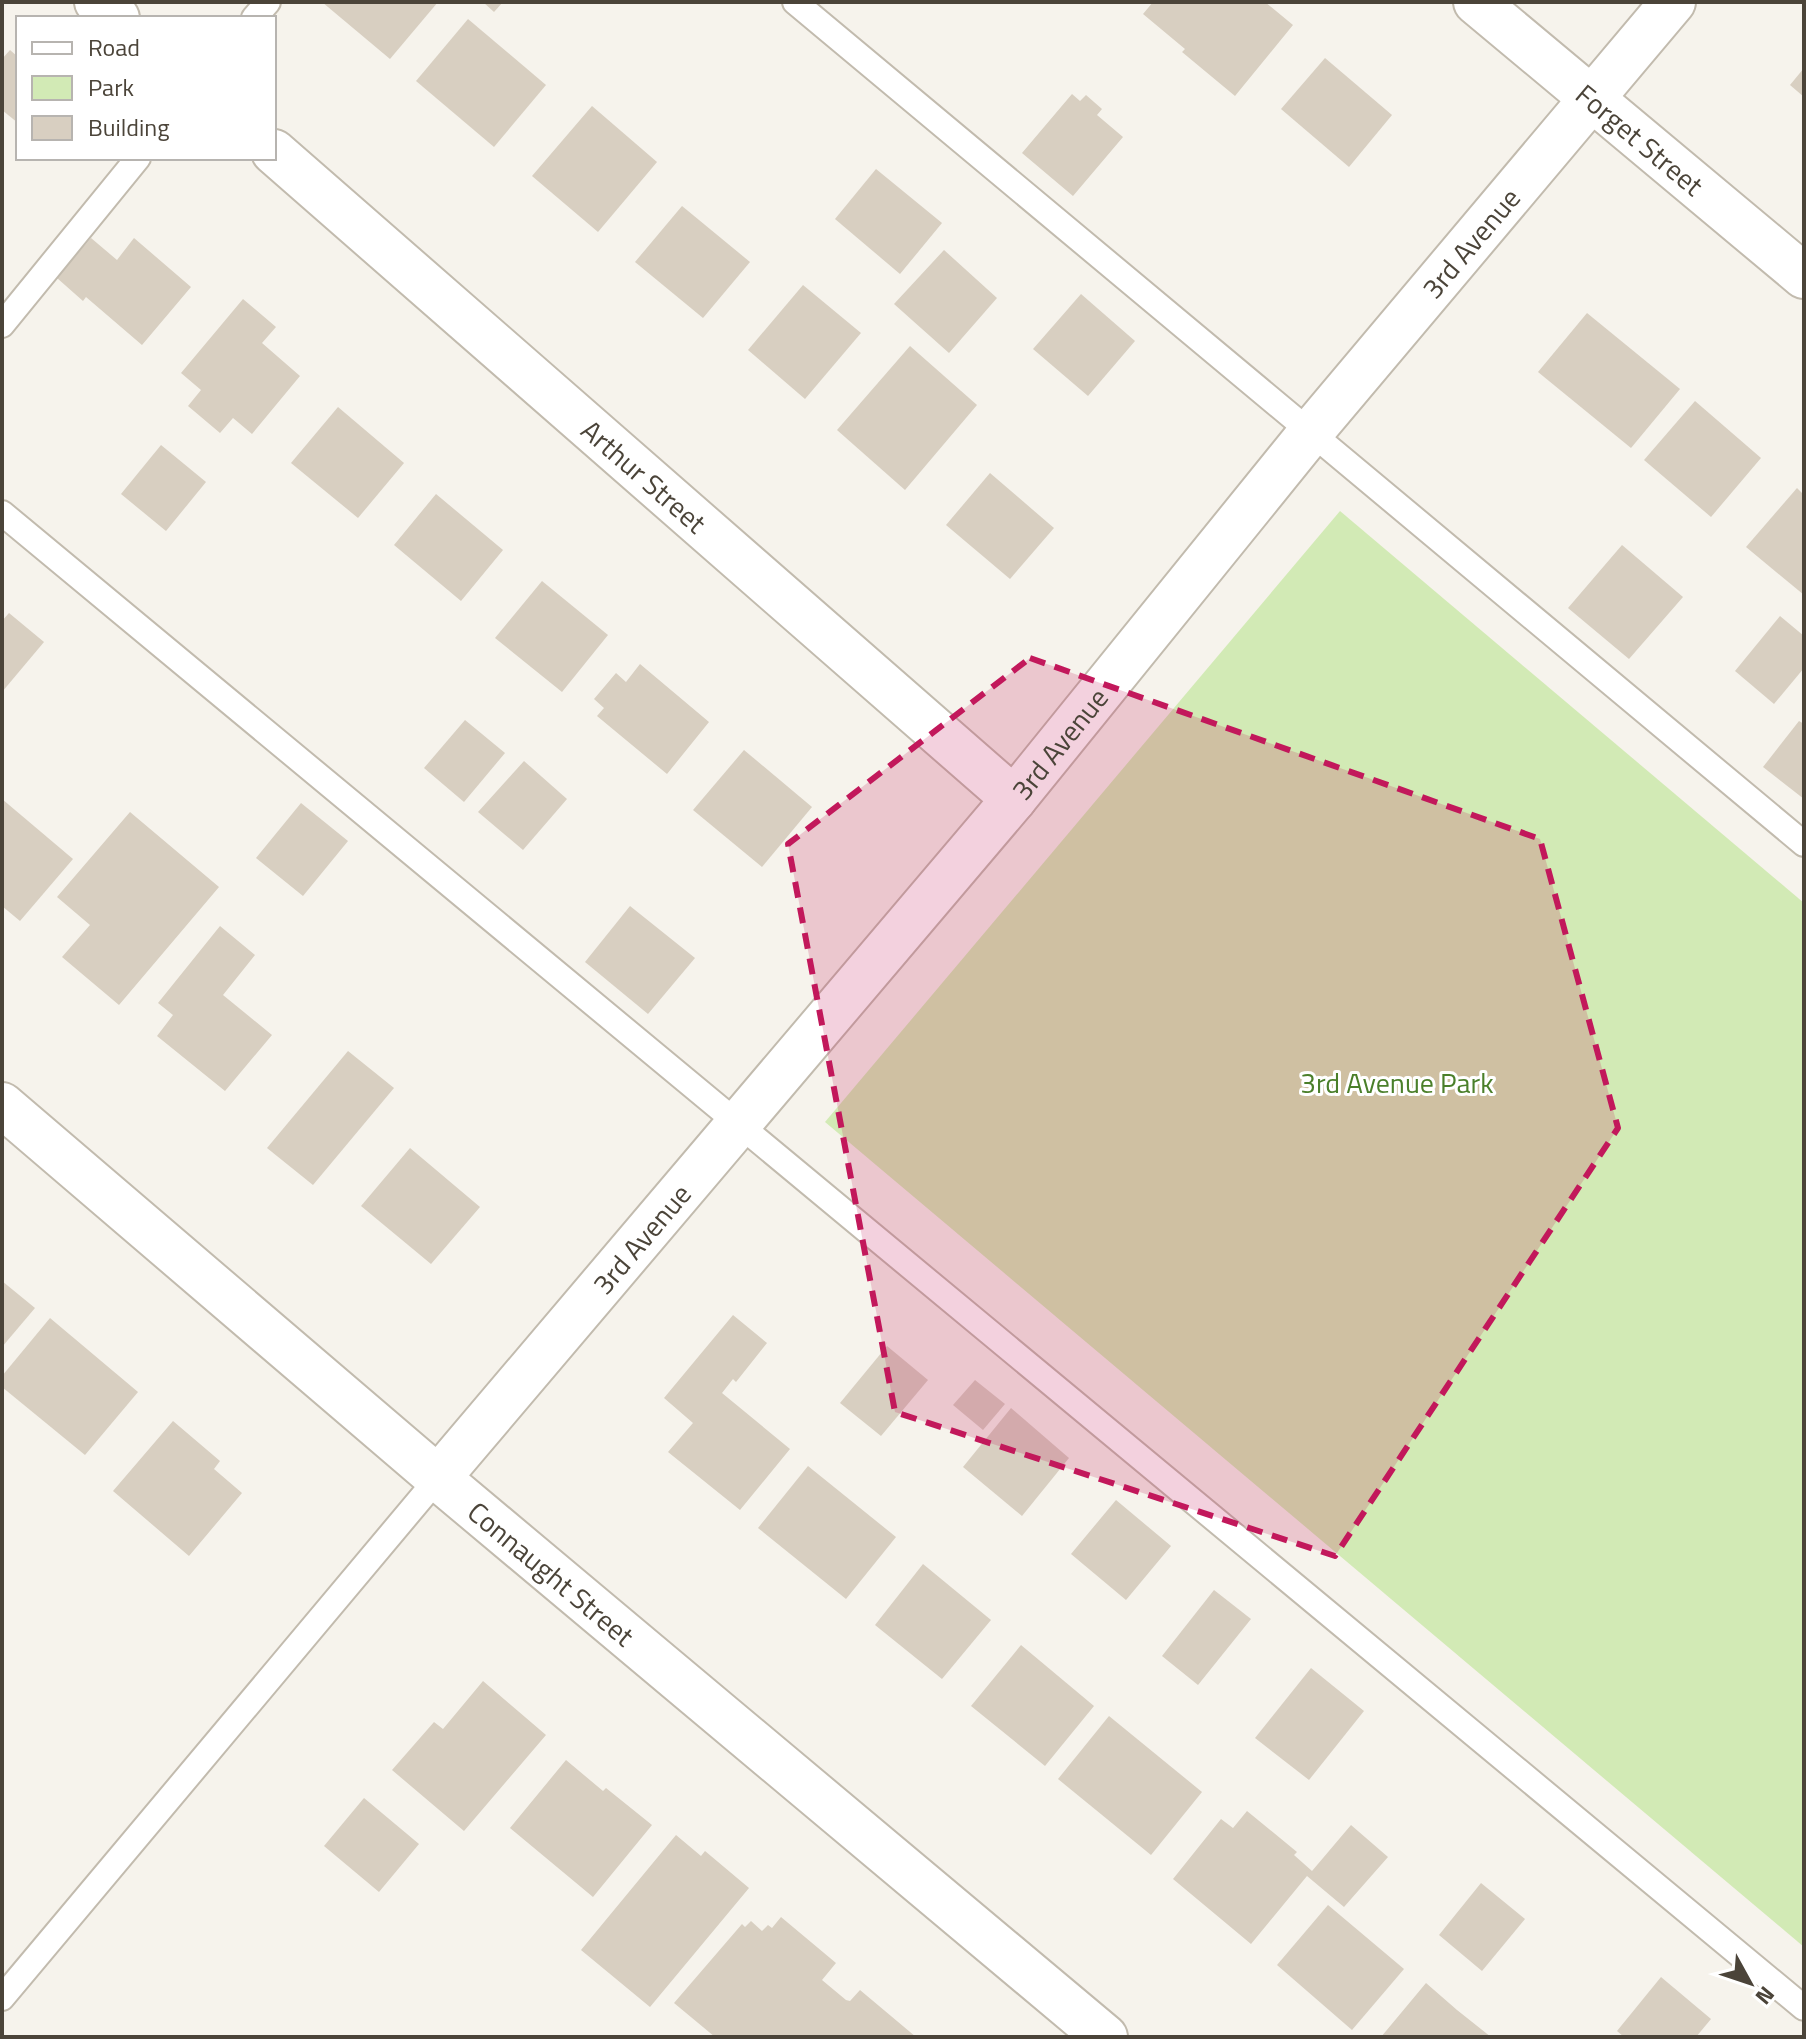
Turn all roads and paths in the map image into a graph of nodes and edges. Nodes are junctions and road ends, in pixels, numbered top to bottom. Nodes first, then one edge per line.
1 (97, 2) edge
2 (795, 2) edge
3 (1476, 2) edge
4 (1673, 2) edge
5 (114, 16) edge
6 (1593, 99) junction
7 (276, 154) edge
8 (136, 160) edge
9 (1804, 276) edge
10 (2, 325) edge
11 (1311, 432) junction
12 (2, 513) edge
13 (1014, 799) junction
14 (1804, 844) edge
15 (2, 1105) edge
16 (737, 1124) junction
17 (438, 1478) junction
18 (2, 1998) edge
19 (1804, 2008) edge
20 (1105, 2037) edge

1 - 5 street
2 - 11 lane
3 - 6 street, Forget Street
4 - 6 street, 3rd Avenue
6 - 9 street, Forget Street
6 - 11 street, 3rd Avenue
7 - 13 street, Arthur Street
8 - 10 lane
11 - 13 street, 3rd Avenue
11 - 14 lane
12 - 16 lane
13 - 16 street, 3rd Avenue
15 - 17 street, Connaught Street
16 - 17 street, 3rd Avenue
16 - 19 lane
17 - 18 lane
17 - 20 street, Connaught Street

